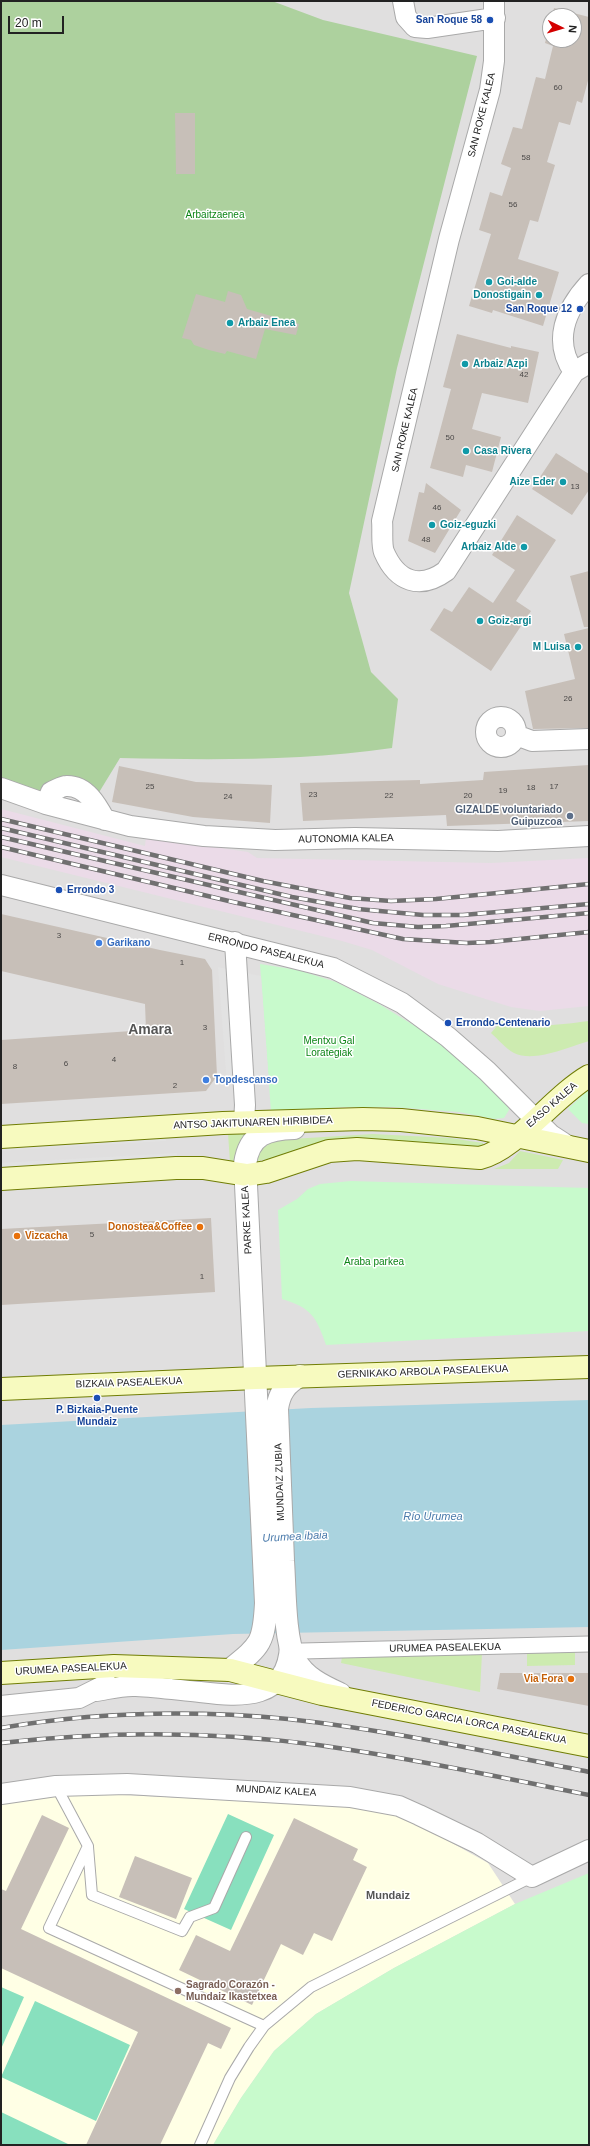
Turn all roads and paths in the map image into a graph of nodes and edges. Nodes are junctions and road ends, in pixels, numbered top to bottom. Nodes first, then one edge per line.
1 (403, 1) edge
2 (495, 5) edge
3 (589, 284) edge
4 (581, 367) edge
5 (516, 735) dead end
6 (589, 739) edge
7 (1, 788) edge
8 (589, 836) edge
9 (1, 885) edge
10 (235, 942) junction
11 (589, 1076) edge
12 (500, 1083) joint
13 (516, 1100) junction
14 (535, 1119) junction
15 (325, 1120) junction
16 (244, 1122) junction
17 (510, 1135) junction
18 (1, 1137) edge
19 (581, 1150) edge
20 (245, 1175) junction
21 (1, 1178) edge
22 (589, 1367) edge
23 (300, 1376) junction
24 (256, 1378) junction
25 (1, 1389) edge
26 (268, 1410) junction
27 (294, 1643) junction
28 (589, 1644) edge
29 (141, 1666) junction
30 (230, 1670) junction
31 (1, 1674) edge
32 (276, 1681) junction
33 (96, 1691) junction
34 (233, 1695) junction
35 (349, 1699) junction
36 (1, 1706) edge
37 (589, 1746) edge
38 (56, 1786) junction
39 (1, 1794) edge
40 (246, 1837) dead end
41 (88, 1846) junction
42 (589, 1850) edge
43 (532, 1877) junction
44 (264, 2026) junction
45 (200, 2145) edge

1 - 2 street
2 - 4 street, SAN ROKE KALEA
3 - 4 street, SAN ROKE KALEA
5 - 6 street
7 - 8 street, AUTONOMIA KALEA
9 - 10 street, ERRONDO PASEALEKUA
10 - 12 street, ERRONDO PASEALEKUA
10 - 16 street
11 - 14 main road, EASO KALEA
12 - 13 street, ANTSO JAKITUNAREN HIRIBIDEA
13 - 14 street, ANTSO JAKITUNAREN HIRIBIDEA
13 - 17 street
14 - 17 main road, EASO KALEA
14 - 19 street, ANTSO JAKITUNAREN HIRIBIDEA
15 - 16 main road, ANTSO JAKITUNAREN HIRIBIDEA
15 - 17 main road, ANTSO JAKITUNAREN HIRIBIDEA
15 - 20 street, PARKE KALEA
16 - 18 main road, ANTSO JAKITUNAREN HIRIBIDEA
17 - 19 main road, ANTSO JAKITUNAREN HIRIBIDEA
17 - 20 main road
20 - 21 main road
20 - 24 street, PARKE KALEA
22 - 23 main road, GERNIKAKO ARBOLA PASEALEKUA
23 - 24 main road, GERNIKAKO ARBOLA PASEALEKUA
23 - 26 street, MUNDAIZ ZUBIA
24 - 25 main road, BIZKAIA PASEALEKUA
24 - 26 street, MUNDAIZ ZUBIA
26 - 27 street, MUNDAIZ ZUBIA
26 - 30 street, MUNDAIZ ZUBIA
27 - 28 street, URUMEA PASEALEKUA
27 - 32 street, URUMEA PASEALEKUA
27 - 35 street, FEDERICO GARCIA LORCA PASEALEKUA
29 - 30 main road, URUMEA PASEALEKUA
29 - 31 main road, URUMEA PASEALEKUA
29 - 33 street, URUMEA PASEALEKUA
30 - 32 main road, FEDERICO GARCIA LORCA PASEALEKUA
30 - 34 street
32 - 34 street, URUMEA PASEALEKUA
32 - 35 main road, FEDERICO GARCIA LORCA PASEALEKUA
33 - 34 street, URUMEA PASEALEKUA
33 - 36 street
35 - 37 main road, FEDERICO GARCIA LORCA PASEALEKUA
38 - 39 street, MUNDAIZ KALEA
38 - 41 lane
38 - 43 street, MUNDAIZ KALEA
40 - 41 lane
41 - 44 lane
42 - 43 street
43 - 44 lane
44 - 45 lane

